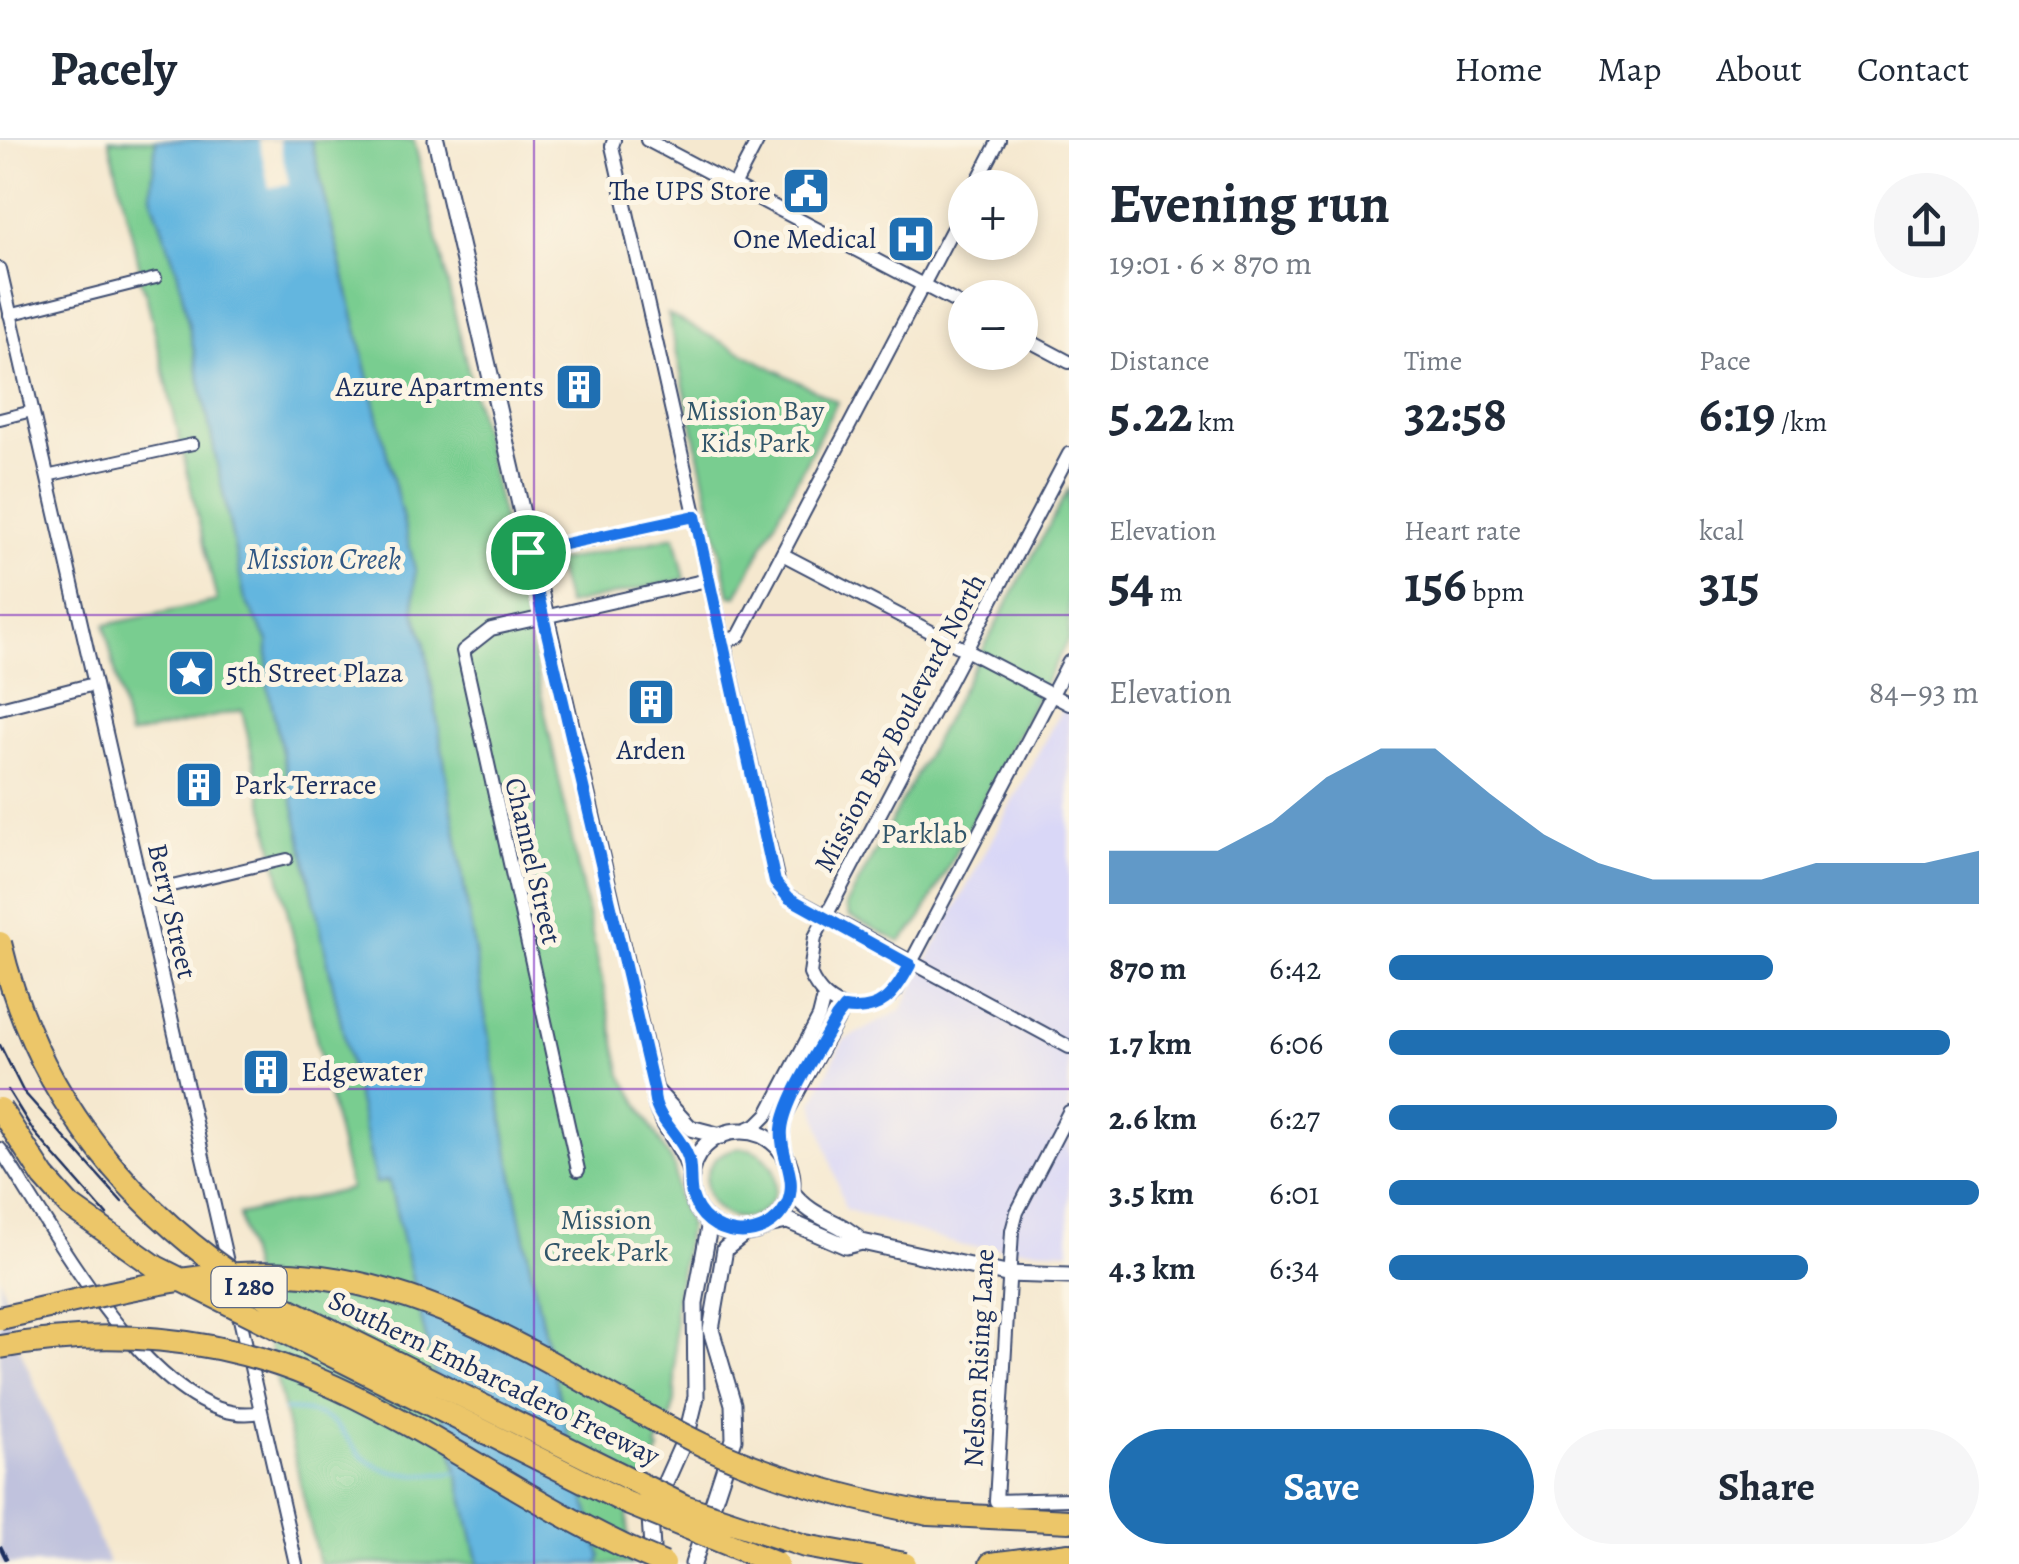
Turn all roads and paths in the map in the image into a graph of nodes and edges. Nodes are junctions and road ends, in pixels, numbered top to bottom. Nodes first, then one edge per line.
1 (436, 140) edge
2 (614, 140) edge
3 (646, 140) edge
4 (758, 140) edge
5 (999, 140) edge
6 (983, 170) edge
7 (734, 186) junction
8 (948, 237) edge
9 (0, 269) edge
10 (156, 278) dead end
11 (923, 285) junction
12 (948, 298) edge
13 (9, 315) junction
14 (1038, 346) edge
15 (1069, 362) edge
16 (32, 411) junction
17 (0, 419) edge
18 (193, 444) dead end
19 (1069, 454) edge
20 (50, 476) junction
21 (695, 516) junction
22 (528, 552) junction
23 (782, 554) junction
24 (707, 580) junction
25 (544, 617) junction
26 (722, 643) junction
27 (966, 650) junction
28 (1069, 662) edge
29 (94, 684) junction
30 (1052, 695) junction
31 (1069, 704) edge
32 (0, 708) edge
33 (287, 859) dead end
34 (142, 893) junction
35 (825, 919) junction
36 (0, 943) edge
37 (910, 965) junction
38 (824, 997) junction
39 (844, 1008) junction
40 (1069, 1047) edge
41 (654, 1090) junction
42 (0, 1109) edge
43 (1069, 1112) edge
44 (740, 1132) junction
45 (721, 1136) junction
46 (0, 1149) edge
47 (787, 1160) junction
48 (578, 1170) dead end
49 (691, 1177) junction
50 (791, 1191) junction
51 (710, 1222) junction
52 (768, 1225) junction
53 (746, 1233) junction
54 (862, 1242) junction
55 (1006, 1274) junction
56 (1069, 1276) edge
57 (0, 1318) edge
58 (0, 1347) edge
59 (261, 1412) junction
60 (1069, 1499) edge
61 (1069, 1521) edge
62 (1069, 1554) edge
63 (296, 1564) edge
64 (653, 1564) edge
65 (664, 1564) edge
66 (693, 1564) edge
67 (776, 1564) edge
68 (906, 1564) edge
69 (991, 1564) edge

1 - 22 street
2 - 21 street
3 - 7 street
4 - 7 street
5 - 6 street
7 - 11 street
8 - 11 street
9 - 13 street, Berry Street
10 - 13 street
11 - 12 street
11 - 23 street
13 - 16 street, Berry Street
14 - 15 street
16 - 17 street
16 - 20 street, Berry Street
18 - 20 street
19 - 27 street, Mission Bay Boulevard North
20 - 29 street, Berry Street
21 - 22 street
21 - 24 street
22 - 25 street
23 - 26 street
23 - 27 street
24 - 25 street, Channel Street
24 - 26 street
25 - 41 street
25 - 48 street, Channel Street
26 - 35 street
27 - 30 street
27 - 35 street, Mission Bay Boulevard North
28 - 30 street
29 - 32 street
29 - 34 street, Berry Street
30 - 31 street
30 - 37 street
33 - 34 street
34 - 59 street, Berry Street
35 - 37 street
35 - 38 street, Mission Bay Boulevard North
36 - 68 highway, Southern Embarcadero Freeway / I 280, bridge
37 - 39 street
37 - 40 street
38 - 39 street
38 - 44 street
39 - 47 street
41 - 45 street
41 - 49 street
42 - 67 highway, I 280, bridge
43 - 55 street, Nelson Rising Lane
44 - 45 street
44 - 47 street
45 - 49 street
46 - 59 street
47 - 50 street
49 - 51 street
50 - 52 street
50 - 54 street
51 - 53 street
51 - 64 street
52 - 53 street
52 - 54 street
53 - 66 street
54 - 55 street
55 - 56 street
55 - 60 street, Nelson Rising Lane
57 - 61 highway, bridge
58 - 65 highway, bridge
59 - 63 street, Berry Street
62 - 69 highway

